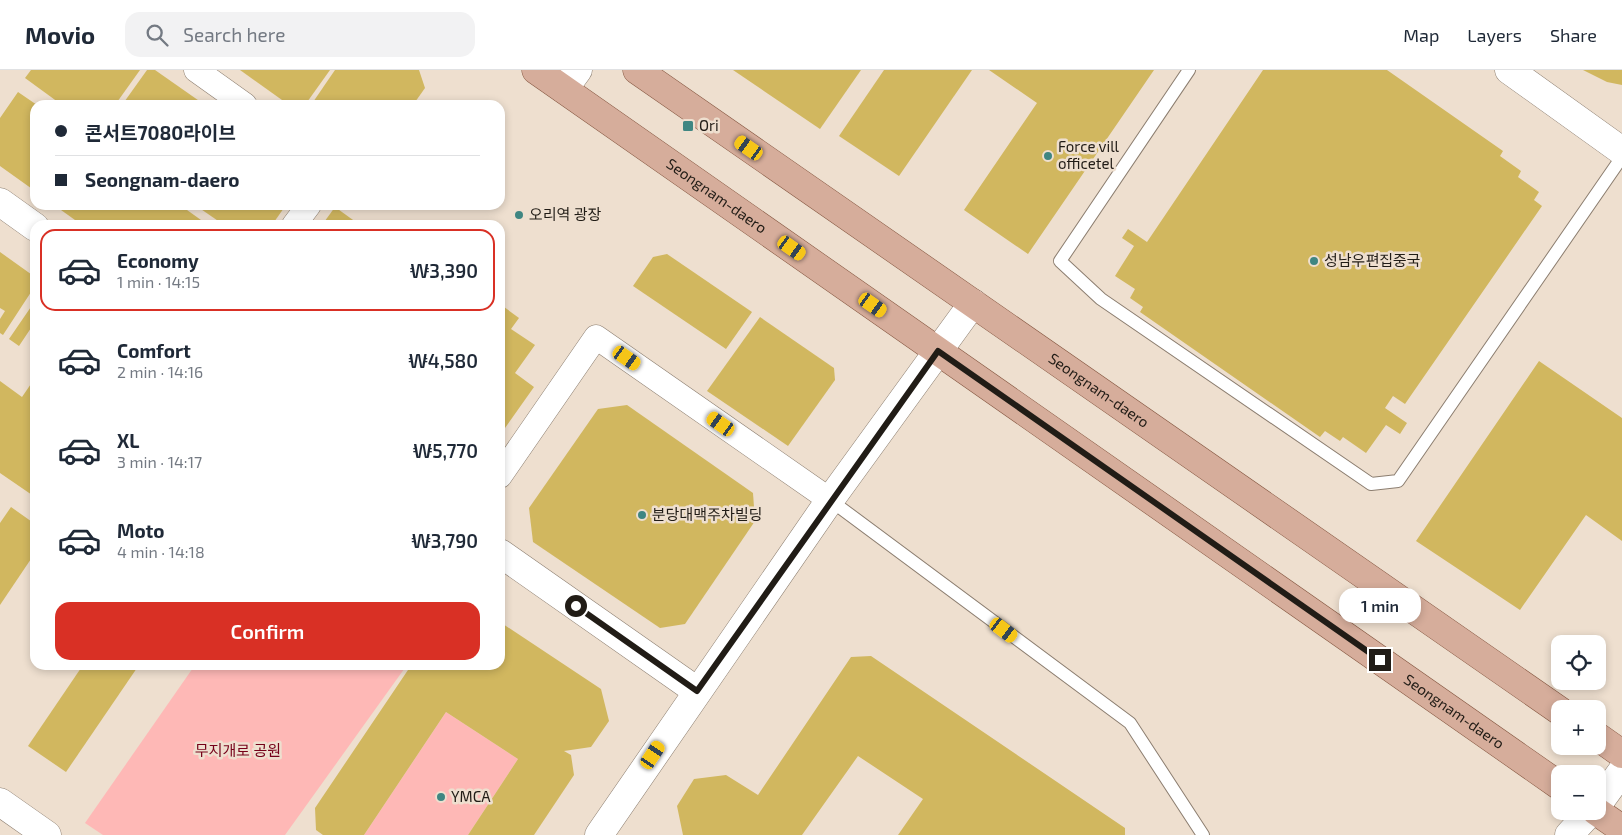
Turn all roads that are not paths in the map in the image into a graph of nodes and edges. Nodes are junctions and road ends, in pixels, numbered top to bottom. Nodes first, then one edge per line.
1 (196, 70) edge
2 (536, 70) edge
3 (637, 70) edge
4 (1189, 70) edge
5 (1509, 70) edge
6 (571, 80) edge
7 (238, 100) edge
8 (1622, 151) edge
9 (1622, 158) edge
10 (0, 202) edge
11 (30, 223) edge
12 (973, 303) junction
13 (938, 351) junction
14 (505, 469) edge
15 (830, 500) junction
16 (505, 557) edge
17 (697, 691) junction
18 (1551, 705) edge
19 (1606, 743) edge
20 (1622, 754) edge
21 (1622, 771) edge
22 (1551, 780) edge
23 (1606, 793) edge
24 (0, 802) edge
25 (1606, 818) edge
26 (1583, 820) edge
27 (1622, 829) edge
28 (47, 835) edge
29 (598, 835) edge
30 (1202, 835) edge
31 (1569, 835) edge

1 - 7 street
2 - 6 main road, Seongnam-daero
3 - 12 main road, Seongnam-daero
4 - 9 lane
5 - 8 street
6 - 13 main road, Seongnam-daero
10 - 11 street
12 - 13 street
12 - 18 main road, Seongnam-daero
13 - 15 street
13 - 22 main road, Seongnam-daero
14 - 15 street
15 - 17 street
15 - 30 lane
16 - 17 street
17 - 29 street
19 - 20 main road
21 - 23 street
24 - 28 street
25 - 27 main road
26 - 31 street

